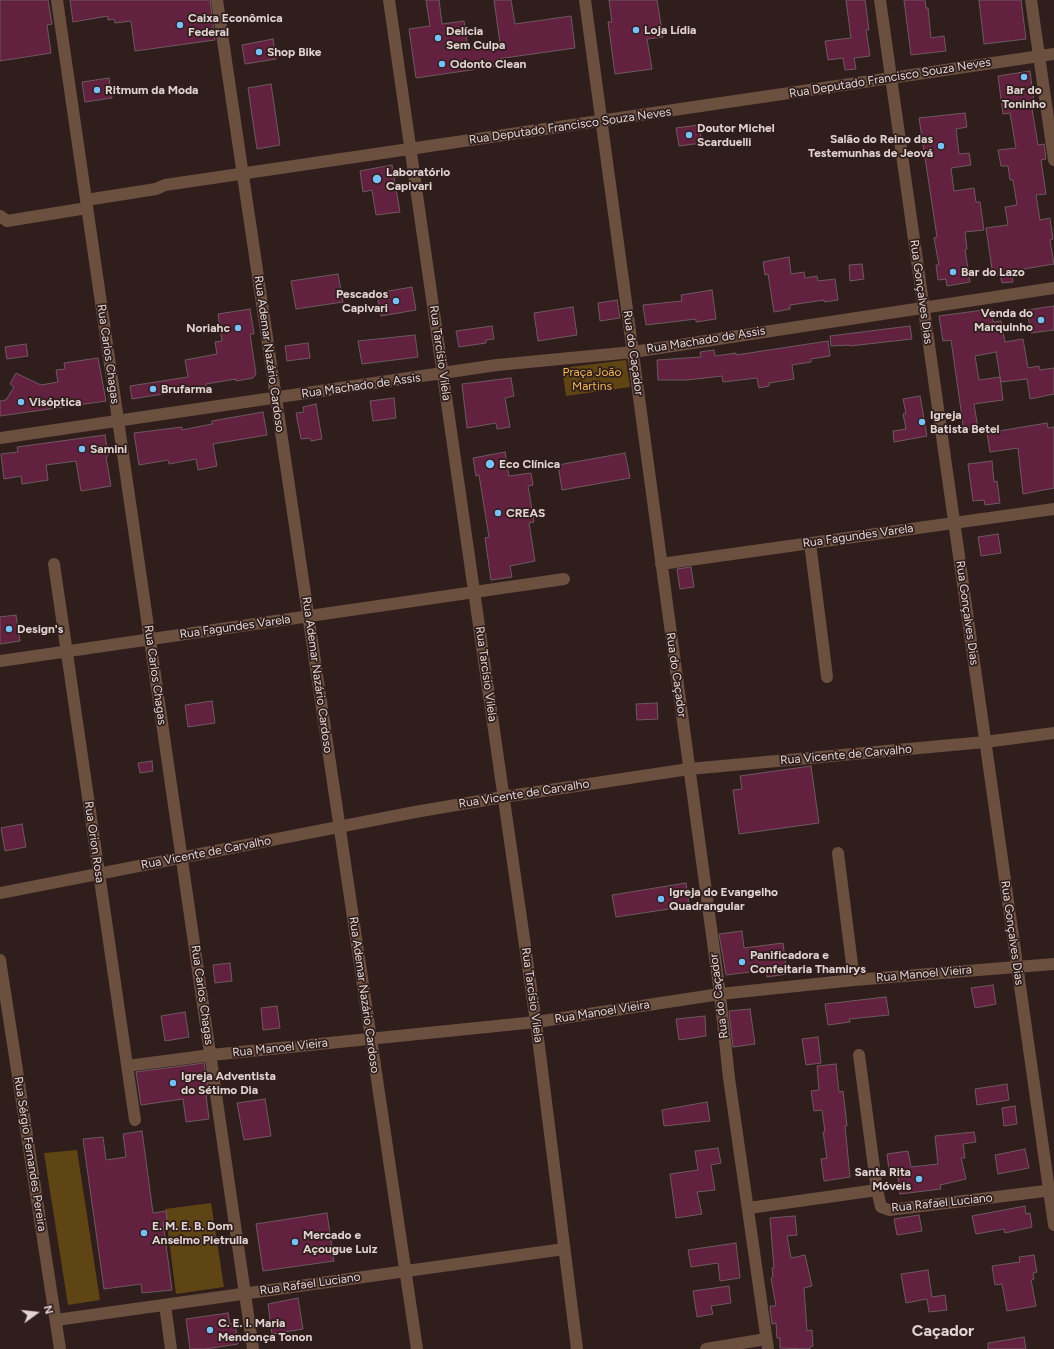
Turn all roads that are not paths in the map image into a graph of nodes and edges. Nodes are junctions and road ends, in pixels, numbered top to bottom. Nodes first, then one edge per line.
1 (57, 0) edge
2 (217, 0) edge
3 (389, 0) edge
4 (585, 0) edge
5 (880, 0) edge
6 (1031, 0) edge
7 (1054, 54) edge
8 (1038, 56) junction
9 (891, 79) junction
10 (602, 121) junction
11 (410, 149) junction
12 (1054, 160) edge
13 (242, 174) junction
14 (87, 204) junction
15 (0, 216) edge
16 (1054, 288) edge
17 (924, 307) junction
18 (633, 352) junction
19 (442, 374) junction
20 (276, 398) junction
21 (118, 421) junction
22 (0, 438) edge
23 (1054, 509) edge
24 (954, 523) junction
25 (810, 543) junction
26 (54, 564) dead end
27 (662, 564) junction
28 (564, 579) dead end
29 (474, 592) junction
30 (308, 616) junction
31 (150, 639) junction
32 (66, 651) junction
33 (0, 661) edge
34 (827, 677) dead end
35 (1054, 733) edge
36 (985, 742) junction
37 (689, 769) junction
38 (504, 797) junction
39 (339, 827) junction
40 (838, 853) dead end
41 (182, 858) junction
42 (99, 874) junction
43 (0, 893) edge
44 (0, 960) edge
45 (1054, 964) edge
46 (1017, 966) junction
47 (854, 980) junction
48 (720, 994) junction
49 (536, 1022) junction
50 (370, 1039) junction
51 (859, 1055) dead end
52 (210, 1056) junction
53 (127, 1066) junction
54 (135, 1120) dead end
55 (877, 1190) junction
56 (1052, 1190) edge
57 (749, 1208) junction
58 (1054, 1225) edge
59 (564, 1249) junction
60 (405, 1271) junction
61 (245, 1294) junction
62 (165, 1305) junction
63 (56, 1320) junction
64 (767, 1344) edge
65 (60, 1349) edge
66 (171, 1349) edge
67 (253, 1349) edge
68 (416, 1349) edge
69 (577, 1349) edge
70 (706, 1349) edge

1 - 14 street, Rua Carlos Chagas
2 - 13 street, Rua Ademar Nazário Cardoso
3 - 11 street, Rua Tarcísio Vilela
4 - 10 street, Rua do Caçador
5 - 9 street, Rua Gonçalves Dias
6 - 8 street
7 - 8 street, Rua Deputado Francisco Souza Neves
8 - 9 street, Rua Deputado Francisco Souza Neves
8 - 12 street
9 - 10 street, Rua Deputado Francisco Souza Neves
9 - 17 street, Rua Gonçalves Dias
10 - 11 street, Rua Deputado Francisco Souza Neves
10 - 18 street, Rua do Caçador
11 - 13 street, Rua Deputado Francisco Souza Neves
11 - 19 street, Rua Tarcísio Vilela
13 - 14 street, Rua Deputado Francisco Souza Neves
13 - 20 street, Rua Ademar Nazário Cardoso
14 - 15 street, Rua Deputado Francisco Souza Neves
14 - 21 street, Rua Carlos Chagas
16 - 17 street, Rua Machado de Assis
17 - 18 street, Rua Machado de Assis
17 - 24 street, Rua Gonçalves Dias
18 - 19 street, Rua Machado de Assis
18 - 27 street, Rua do Caçador
19 - 20 street, Rua Machado de Assis
19 - 29 street, Rua Tarcísio Vilela
20 - 21 street, Rua Machado de Assis
20 - 30 street, Rua Ademar Nazário Cardoso
21 - 22 street, Rua Machado de Assis
21 - 31 street, Rua Carlos Chagas
23 - 24 street, Rua Fagundes Varela
24 - 25 street, Rua Fagundes Varela
24 - 36 street, Rua Gonçalves Dias
25 - 27 street, Rua Fagundes Varela
25 - 34 street
26 - 32 street, Rua Orion Rosa
27 - 37 street, Rua do Caçador
28 - 29 street, Rua Fagundes Varela
29 - 30 street, Rua Fagundes Varela
29 - 38 street, Rua Tarcísio Vilela
30 - 31 street, Rua Fagundes Varela
30 - 39 street, Rua Ademar Nazário Cardoso
31 - 32 street, Rua Fagundes Varela
31 - 41 street, Rua Carlos Chagas
32 - 33 street, Rua Fagundes Varela
32 - 42 street, Rua Orion Rosa
35 - 36 street, Rua Vicente de Carvalho
36 - 37 street, Rua Vicente de Carvalho
36 - 46 street, Rua Gonçalves Dias
37 - 38 street, Rua Vicente de Carvalho
37 - 48 street, Rua do Caçador
38 - 39 street, Rua Vicente de Carvalho
38 - 49 street, Rua Tarcísio Vilela
39 - 41 street, Rua Vicente de Carvalho
39 - 50 street, Rua Ademar Nazário Cardoso
40 - 47 street
41 - 42 street, Rua Vicente de Carvalho
41 - 52 street, Rua Carlos Chagas
42 - 43 street, Rua Vicente de Carvalho
42 - 53 street, Rua Orion Rosa
44 - 63 street, Rua Sérgio Fernandes Pereira
45 - 46 street, Rua Manoel Vieira
46 - 47 street, Rua Manoel Vieira
46 - 56 street, Rua Gonçalves Dias
47 - 48 street, Rua Manoel Vieira
48 - 49 street, Rua Manoel Vieira
48 - 57 street, Rua do Caçador
49 - 50 street, Rua Manoel Vieira
49 - 59 street, Rua Tarcísio Vilela
50 - 52 street, Rua Manoel Vieira
50 - 60 street, Rua Ademar Nazário Cardoso
51 - 55 street
52 - 53 street, Rua Manoel Vieira
52 - 61 street, Rua Carlos Chagas
53 - 54 street, Rua Orion Rosa
55 - 56 street, Rua Rafael Luciano
55 - 57 street, Rua Rafael Luciano
56 - 58 street, Rua Gonçalves Dias
57 - 64 street, Rua do Caçador
59 - 60 street, Rua Rafael Luciano
59 - 69 street, Rua Tarcísio Vilela
60 - 61 street, Rua Rafael Luciano
60 - 68 street, Rua Ademar Nazário Cardoso
61 - 62 street, Rua Rafael Luciano
61 - 67 street, Rua Carlos Chagas
62 - 63 street, Rua Rafael Luciano
62 - 66 street
63 - 65 street, Rua Sérgio Fernandes Pereira
64 - 70 street

